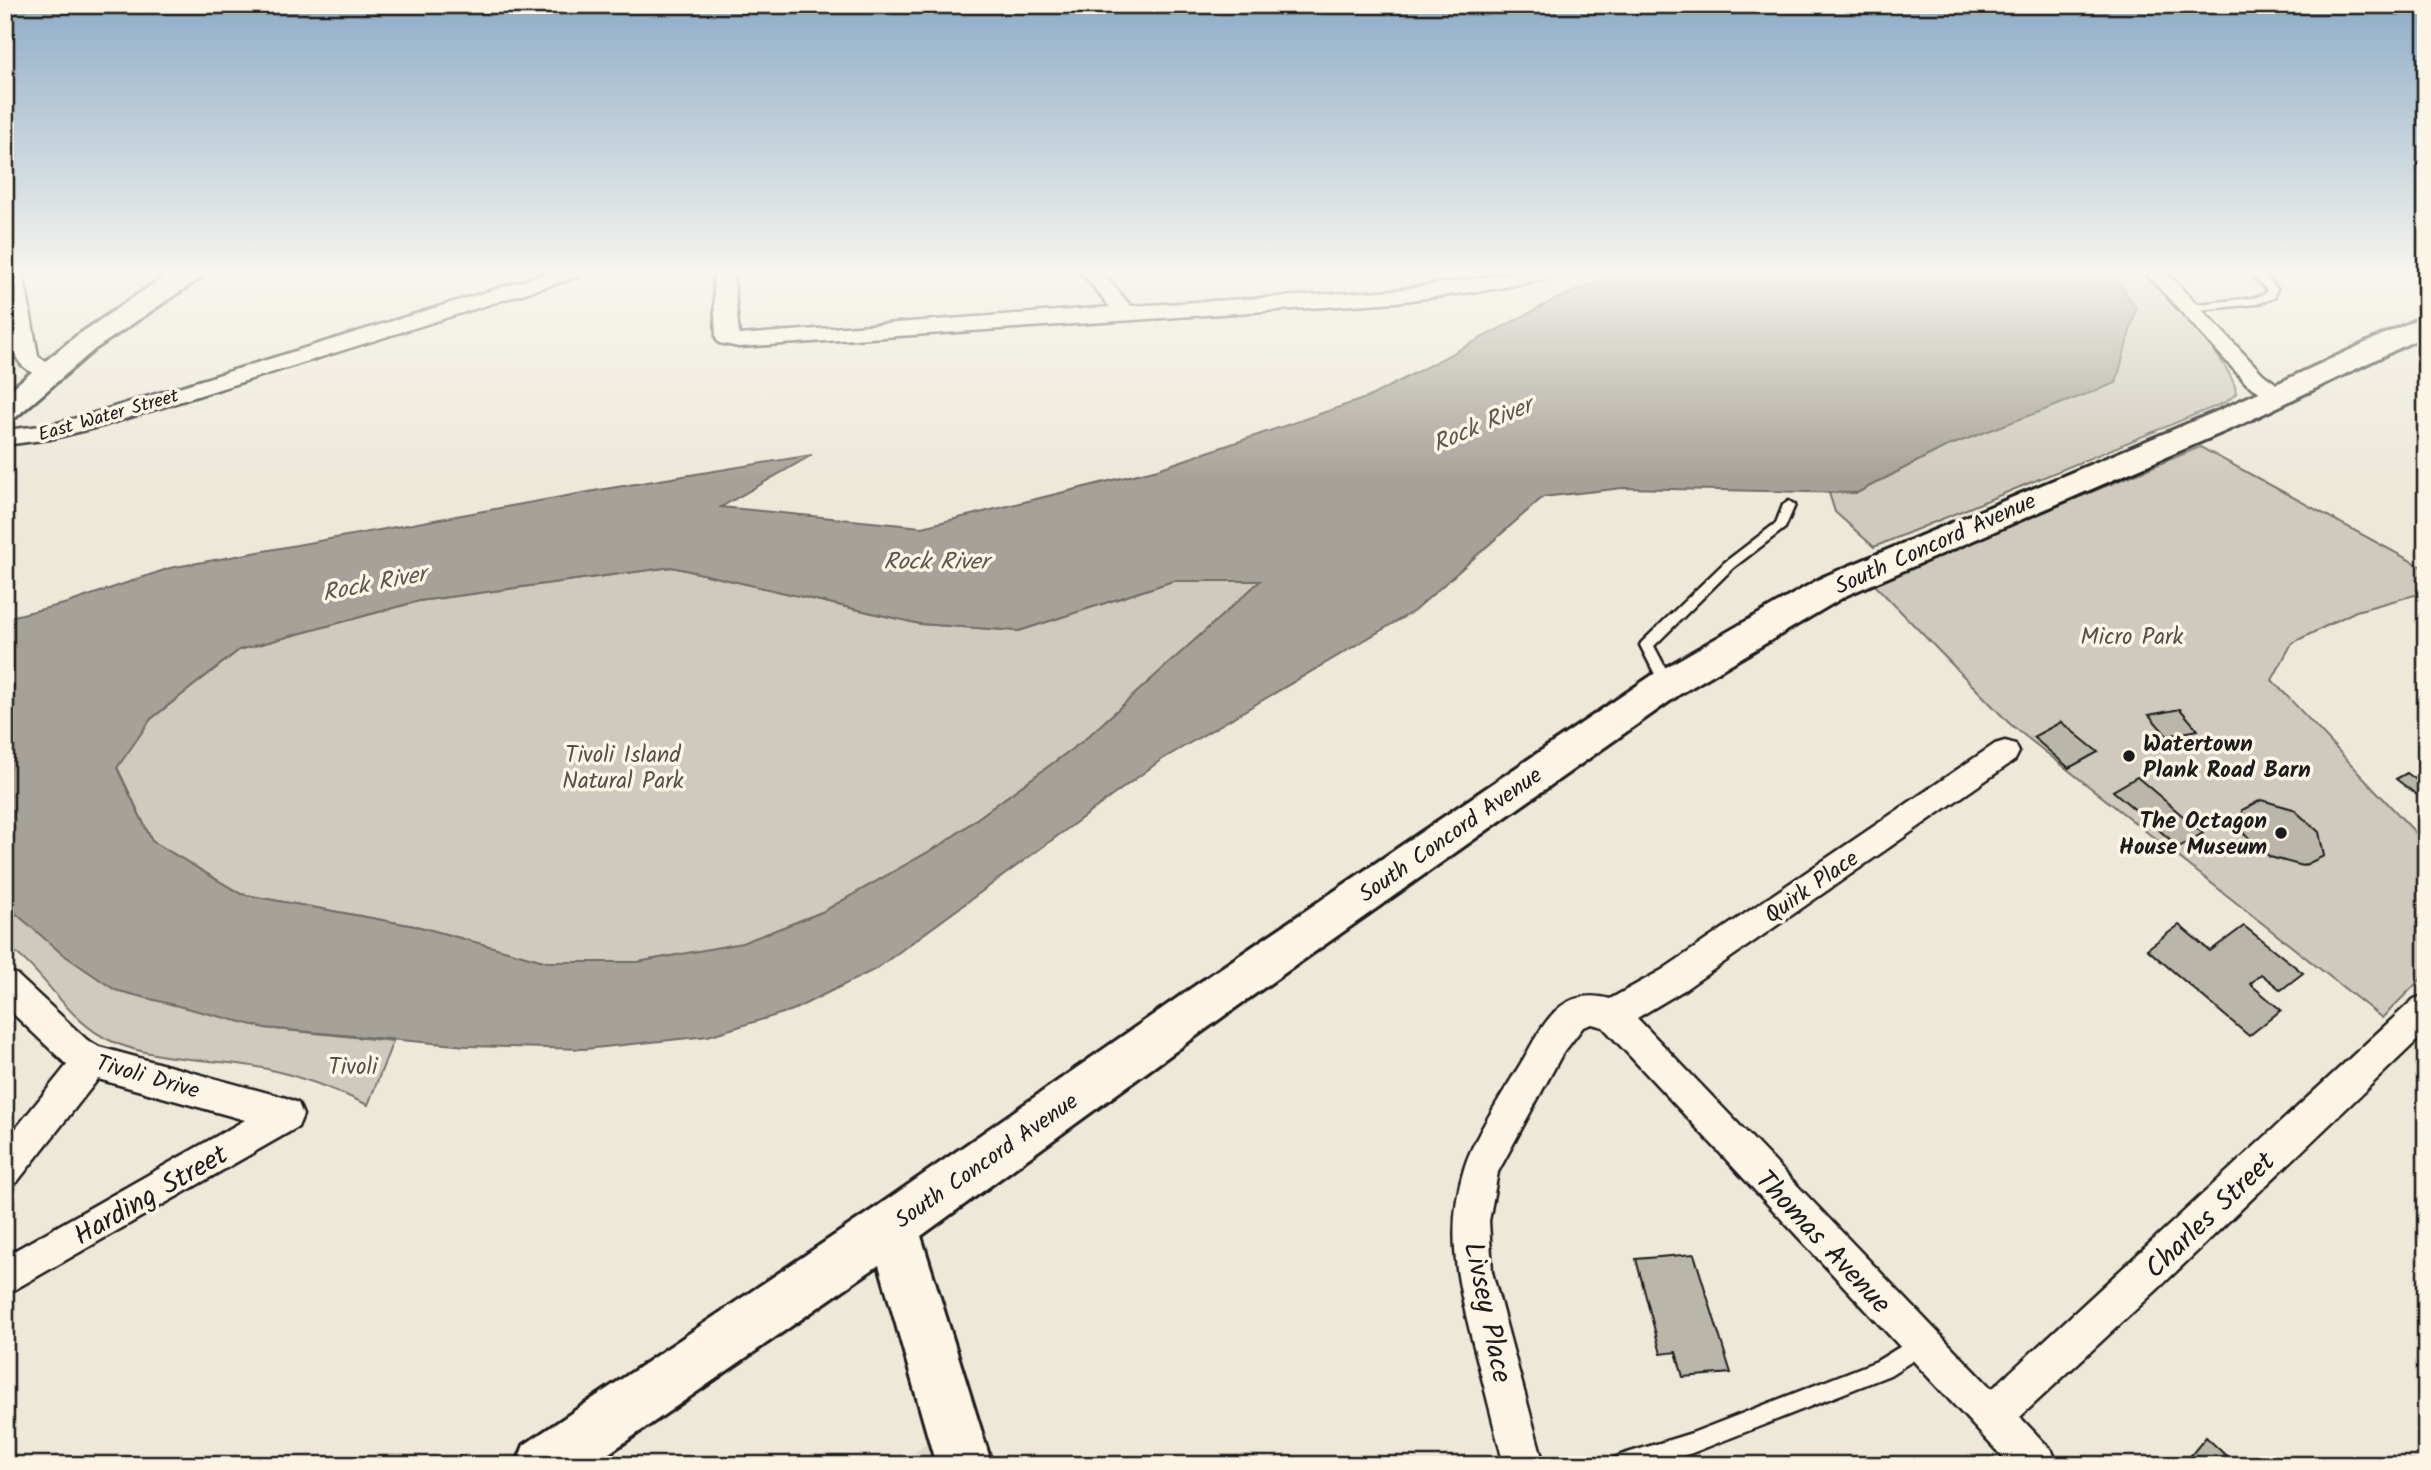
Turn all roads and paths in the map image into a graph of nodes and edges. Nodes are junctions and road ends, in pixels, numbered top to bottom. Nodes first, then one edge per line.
1 (23, 341) edge
2 (90, 341) edge
3 (352, 341) edge
4 (2219, 341) edge
5 (2391, 341) edge
6 (50, 370) junction
7 (2279, 394) junction
8 (5, 410) edge
9 (5, 438) edge
10 (1789, 505) dead end
11 (1667, 684) junction
12 (2005, 752) dead end
13 (5, 984) edge
14 (2426, 1010) edge
15 (1613, 1015) junction
16 (92, 1061) junction
17 (275, 1112) joint
18 (5, 1170) edge
19 (893, 1226) junction
20 (5, 1277) edge
21 (1920, 1344) junction
22 (1991, 1416) junction
23 (544, 1465) edge
24 (964, 1465) edge
25 (1524, 1465) edge
26 (1621, 1465) edge
27 (2039, 1465) edge

1 - 6 street
2 - 6 street
3 - 9 street, East Water Street
4 - 7 street
5 - 7 street, South Concord Avenue
6 - 8 street
7 - 11 street, South Concord Avenue
10 - 11 lane
11 - 19 street, South Concord Avenue
12 - 15 street, Quirk Place
13 - 16 street, Tivoli Drive
14 - 22 street, Charles Street
15 - 21 street, Thomas Avenue
15 - 25 street, Livsey Place
16 - 17 street, Tivoli Drive
16 - 18 street
17 - 20 street, Harding Street
19 - 23 street, South Concord Avenue
19 - 24 street
21 - 22 street, Thomas Avenue
21 - 26 lane
22 - 27 street, Thomas Avenue

